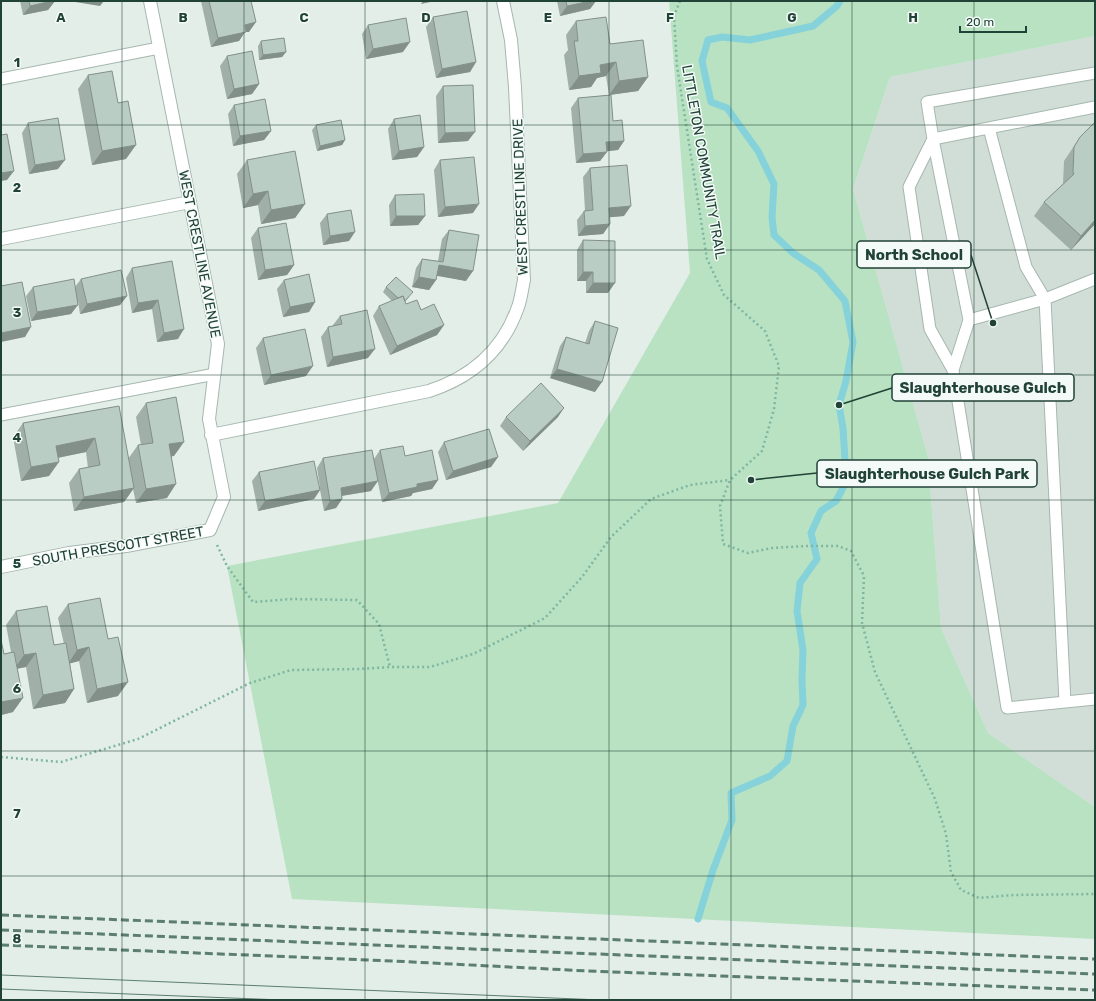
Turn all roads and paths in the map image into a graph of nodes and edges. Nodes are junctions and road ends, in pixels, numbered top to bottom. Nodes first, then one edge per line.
1 (150, 1) edge
2 (503, 1) edge
3 (680, 1) edge
4 (159, 48) junction
5 (1095, 73) edge
6 (1, 79) edge
7 (1095, 107) edge
8 (989, 128) junction
9 (933, 139) junction
10 (190, 202) junction
11 (1, 239) edge
12 (1095, 279) edge
13 (1045, 299) junction
14 (969, 320) junction
15 (953, 370) junction
16 (215, 374) junction
17 (1, 415) edge
18 (211, 435) junction
19 (730, 480) junction
20 (210, 530) junction
21 (1, 567) edge
22 (390, 667) junction
23 (1095, 699) edge
24 (1065, 702) junction
25 (1, 757) edge
26 (1095, 894) edge

1 - 4 street, WEST CRESTLINE AVENUE
2 - 18 street, WEST CRESTLINE DRIVE
3 - 19 path, LITTLETON COMMUNITY TRAIL
4 - 6 lane
4 - 10 street, WEST CRESTLINE AVENUE
5 - 9 lane
7 - 8 lane
8 - 9 lane
8 - 13 lane
9 - 14 lane
9 - 15 lane
10 - 11 street
10 - 16 street, WEST CRESTLINE AVENUE
12 - 13 lane
13 - 14 lane
13 - 24 lane
14 - 15 lane
15 - 24 lane
16 - 17 lane
16 - 18 street, WEST CRESTLINE AVENUE
18 - 20 street, WEST CRESTLINE AVENUE
19 - 22 path
19 - 26 path, LITTLETON COMMUNITY TRAIL
20 - 21 street, SOUTH PRESCOTT STREET
20 - 22 path
22 - 25 path
23 - 24 lane

